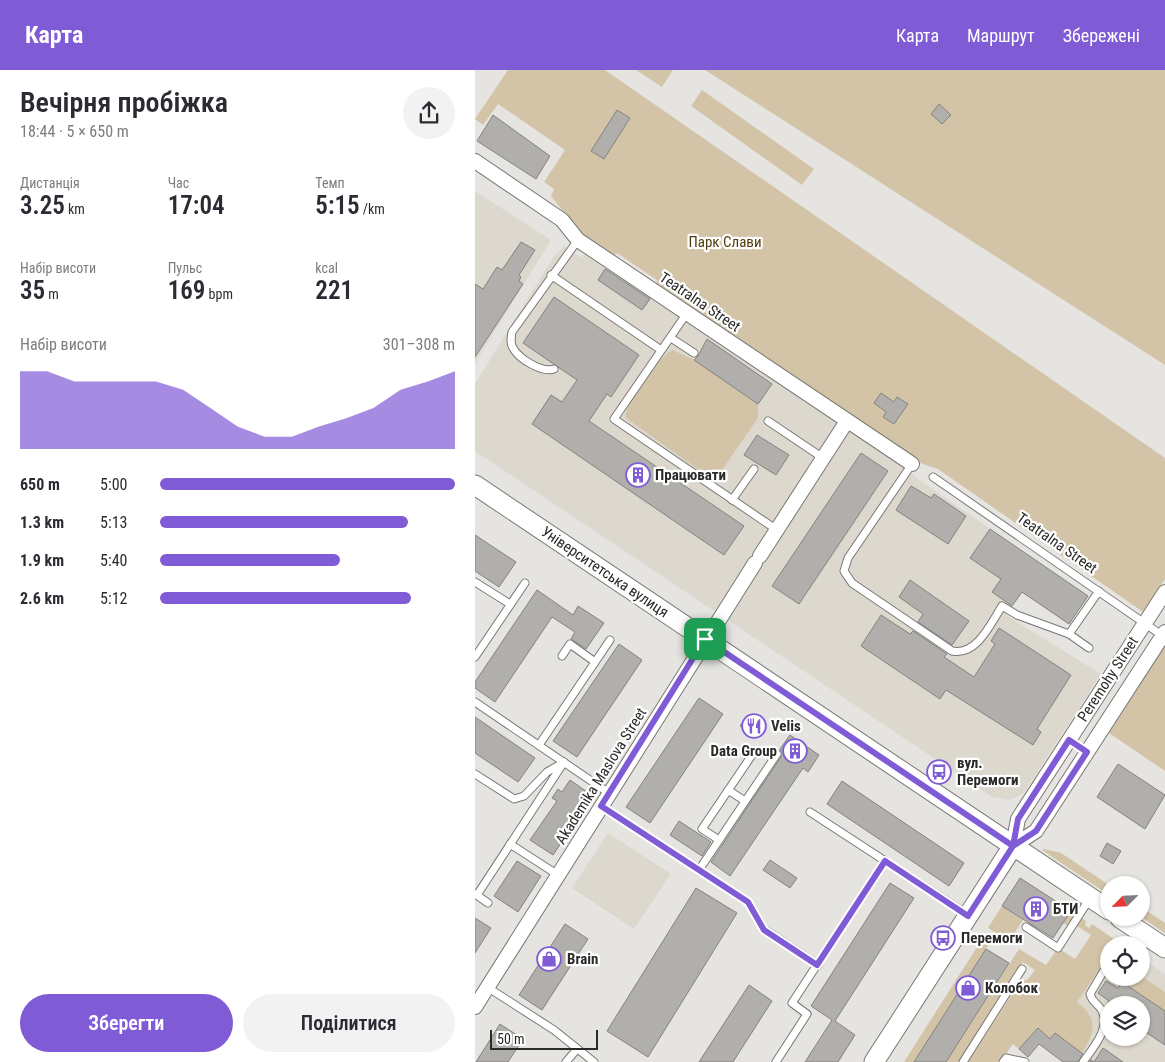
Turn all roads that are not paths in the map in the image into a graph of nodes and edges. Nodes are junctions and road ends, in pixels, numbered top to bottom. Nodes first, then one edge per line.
1 (475, 161) edge
2 (578, 240) junction
3 (551, 276) junction
4 (687, 313) junction
5 (671, 338) junction
6 (661, 350) junction
7 (694, 354) dead end
8 (554, 370) dead end
9 (769, 421) dead end
10 (847, 421) junction
11 (823, 458) junction
12 (912, 464) joint
13 (754, 468) dead end
14 (933, 477) dead end
15 (475, 485) edge
16 (732, 500) junction
17 (777, 530) junction
18 (475, 582) edge
19 (525, 583) dead end
20 (1099, 591) junction
21 (1165, 593) edge
22 (510, 604) junction
23 (1145, 623) junction
24 (1069, 634) junction
25 (1164, 634) edge
26 (705, 639) junction
27 (610, 640) dead end
28 (1089, 648) dead end
29 (562, 656) dead end
30 (475, 658) edge
31 (595, 662) junction
32 (475, 702) edge
33 (1069, 740) junction
34 (539, 745) junction
35 (754, 752) dead end
36 (1087, 752) junction
37 (777, 754) dead end
38 (564, 762) junction
39 (475, 774) edge
40 (728, 790) junction
41 (609, 793) junction
42 (745, 801) junction
43 (601, 806) junction
44 (811, 812) dead end
45 (719, 840) junction
46 (510, 844) junction
47 (1013, 846) junction
48 (885, 861) junction
49 (699, 870) junction
50 (558, 875) junction
51 (476, 894) edge
52 (1090, 898) junction
53 (488, 903) dead end
54 (1100, 904) edge
55 (968, 916) junction
56 (1127, 926) edge
57 (1026, 927) dead end
58 (1138, 936) edge
59 (1150, 944) edge
60 (1165, 948) edge
61 (817, 965) junction
62 (1022, 969) dead end
63 (1100, 977) edge
64 (487, 987) junction
65 (475, 1007) edge
66 (577, 1049) junction
67 (566, 1062) edge
68 (594, 1062) edge
69 (776, 1062) edge
70 (873, 1062) edge
71 (963, 1062) edge
72 (1003, 1062) edge
73 (1025, 1062) edge
74 (1083, 1062) edge

1 - 2 street, Teatralna Street
2 - 3 lane
2 - 4 street, Teatralna Street
3 - 6 lane
3 - 8 lane
4 - 5 lane
4 - 10 street, Teatralna Street
5 - 6 lane
5 - 7 lane
6 - 16 lane
9 - 11 lane
10 - 11 street, Akademika Maslova Street
10 - 12 street, Teatralna Street
11 - 17 street, Akademika Maslova Street
12 - 24 lane
13 - 16 lane
14 - 20 lane, Teatralna Street
15 - 26 main road, Університетська вулиця
16 - 17 lane
17 - 26 street, Akademika Maslova Street
18 - 22 lane
19 - 22 lane
20 - 23 lane, Teatralna Street
20 - 24 lane
21 - 23 street, Peremohy Street
22 - 30 lane
23 - 25 lane, Teatralna Street
23 - 33 street, Peremohy Street
24 - 28 lane
25 - 36 street, Peremohy Street
26 - 41 street, Akademika Maslova Street
26 - 47 main road, Університетська вулиця
27 - 31 lane
29 - 31 lane
31 - 34 lane
32 - 34 lane
33 - 36 street
33 - 47 street, Peremohy Street
34 - 38 lane
35 - 40 lane
36 - 47 street, Peremohy Street
37 - 42 lane
38 - 39 lane
38 - 41 lane
38 - 46 lane
40 - 42 lane
40 - 45 lane
41 - 43 street, Akademika Maslova Street
42 - 45 lane
43 - 49 lane
43 - 50 street, Akademika Maslova Street
44 - 48 lane
45 - 49 lane
46 - 50 lane
46 - 51 lane
47 - 52 main road, Університетська вулиця
47 - 55 main road, Peremohy Street
48 - 55 lane
48 - 61 lane
49 - 61 lane
50 - 64 street, Akademika Maslova Street
51 - 53 lane
52 - 54 main road, Університетська вулиця
52 - 57 lane
55 - 70 main road, Peremohy Street
56 - 58 main road
59 - 60 main road
61 - 69 lane
62 - 71 lane
63 - 74 lane
64 - 65 street, Akademika Maslova Street
64 - 66 lane
66 - 67 lane
66 - 68 lane
72 - 73 lane

